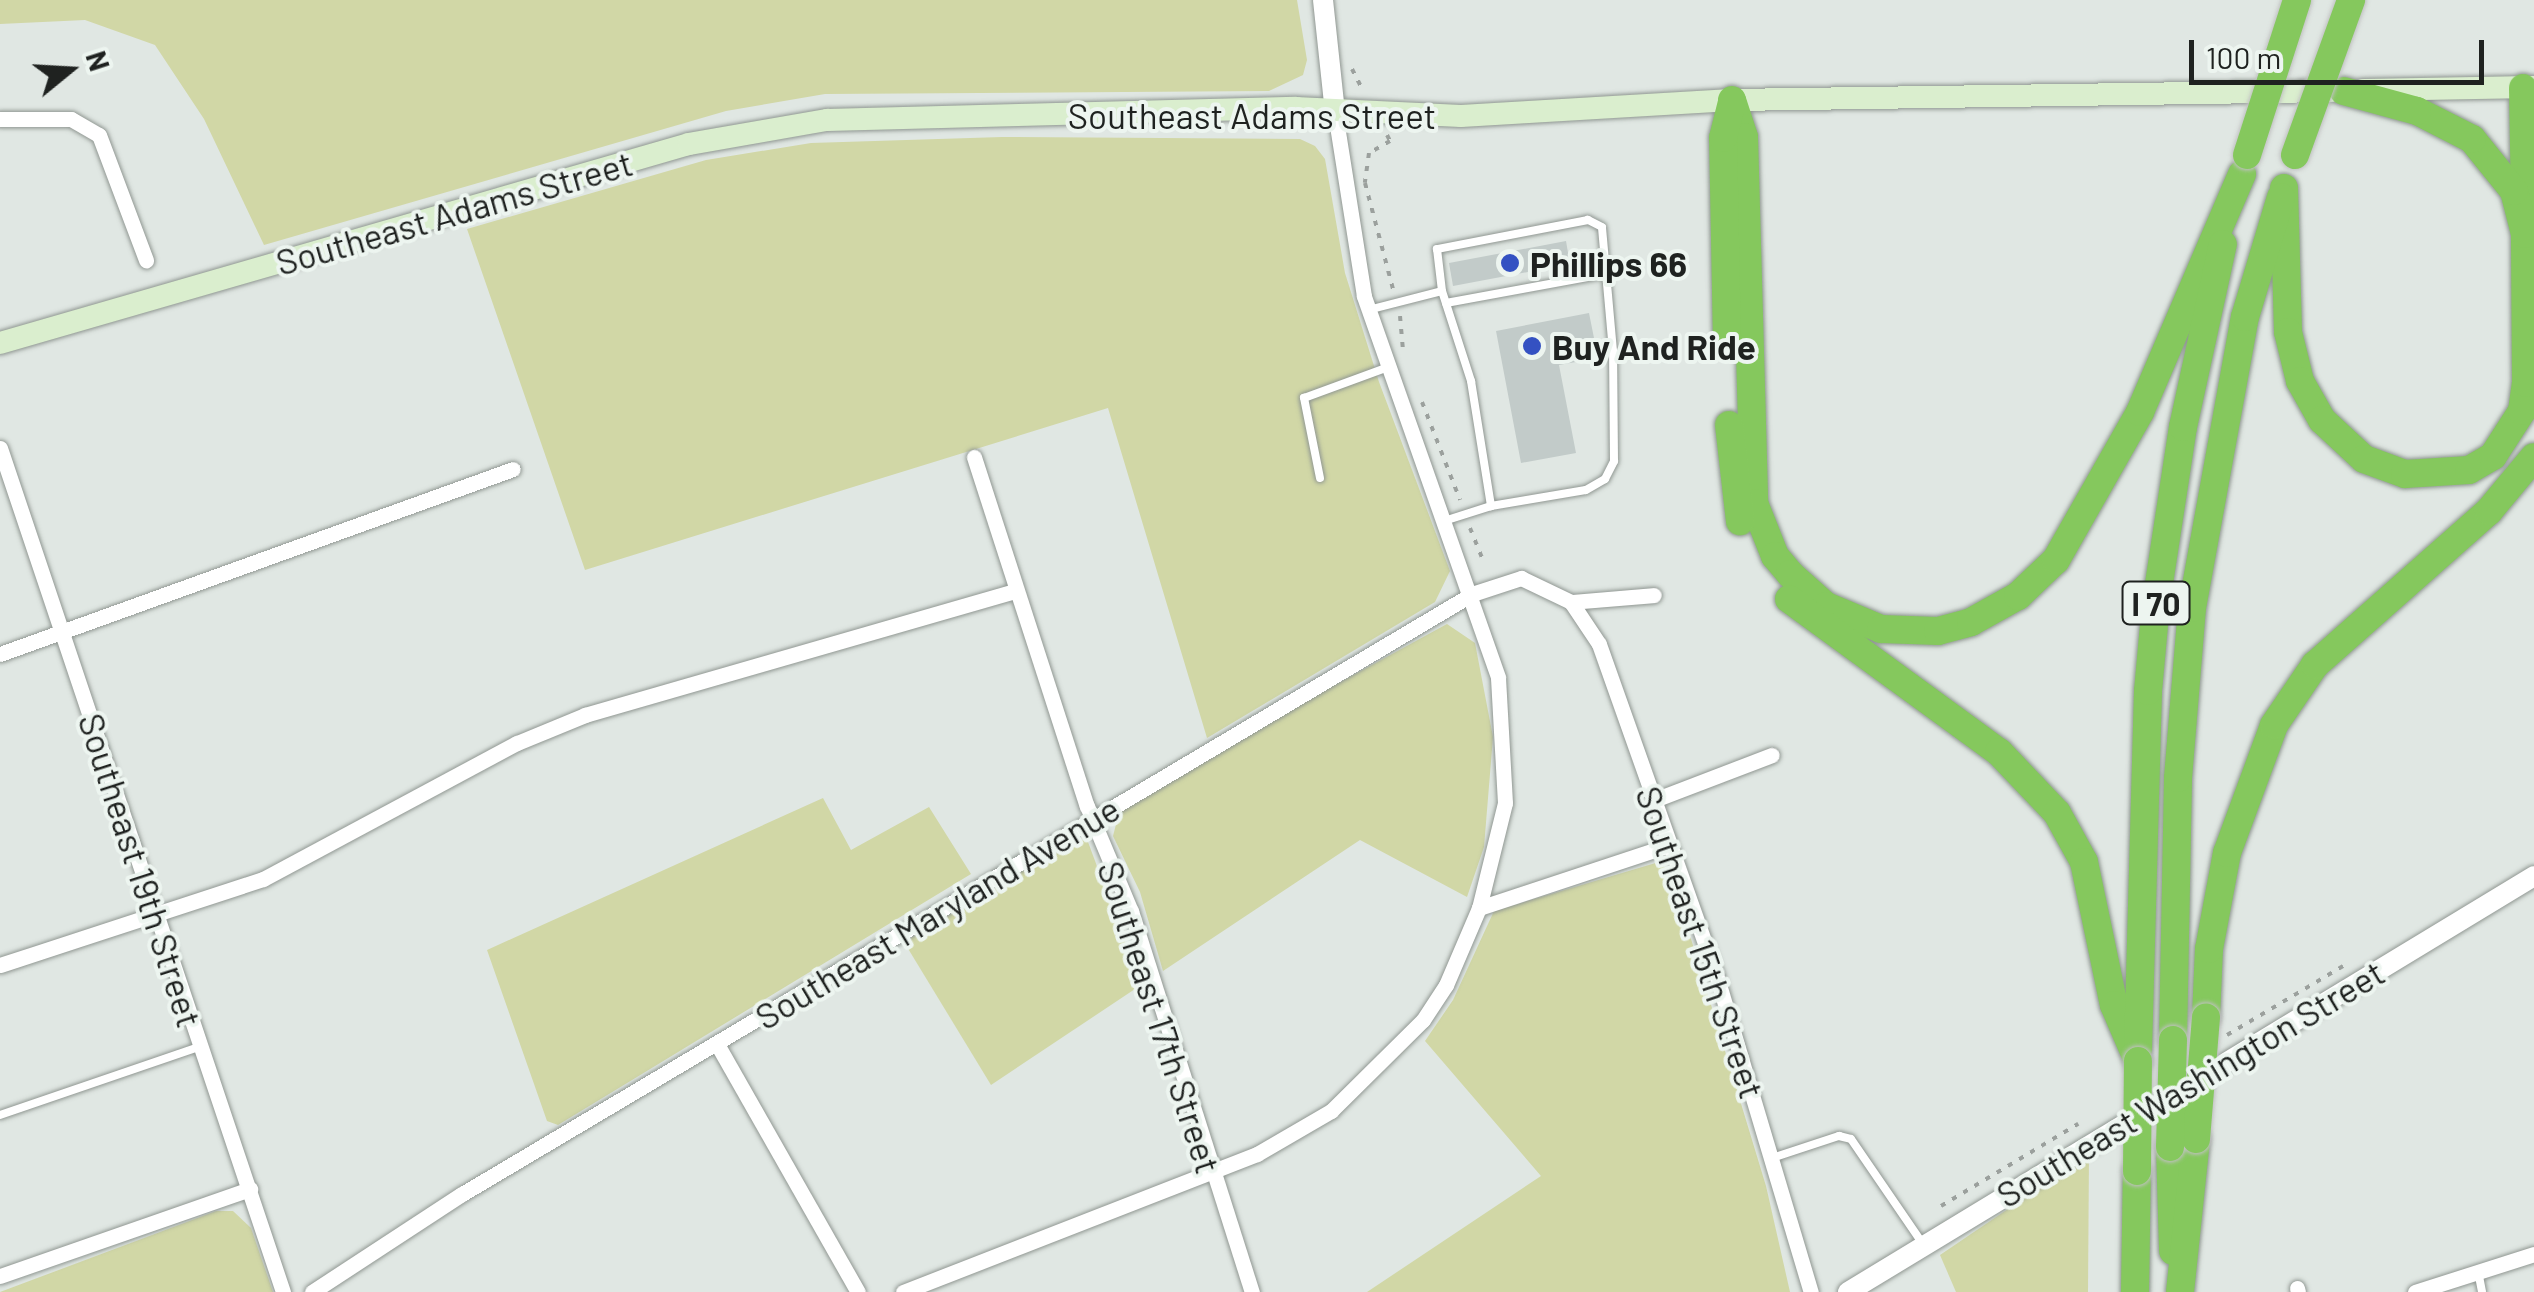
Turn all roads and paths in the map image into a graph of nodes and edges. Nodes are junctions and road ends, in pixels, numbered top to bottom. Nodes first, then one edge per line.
1 (1323, 0) edge
2 (2297, 0) edge
3 (2351, 0) edge
4 (2529, 88) edge
5 (2344, 90) junction
6 (1732, 100) junction
7 (1335, 112) junction
8 (0, 120) edge
9 (2245, 165) junction
10 (2284, 188) junction
11 (2525, 234) junction
12 (146, 260) dead end
13 (1609, 273) junction
14 (1442, 291) junction
15 (1446, 303) junction
16 (1368, 310) junction
17 (0, 343) edge
18 (1386, 368) junction
19 (0, 448) edge
20 (974, 457) dead end
21 (2534, 458) edge
22 (513, 469) dead end
23 (1320, 478) dead end
24 (1491, 506) junction
25 (1444, 520) junction
26 (1016, 591) junction
27 (1472, 594) junction
28 (1654, 595) dead end
29 (1571, 602) junction
30 (63, 633) junction
31 (0, 654) edge
32 (1772, 756) dead end
33 (1654, 800) junction
34 (1092, 819) junction
35 (1669, 845) junction
36 (2534, 876) edge
37 (1479, 908) junction
38 (154, 915) junction
39 (0, 965) edge
40 (2343, 966) dead end
41 (2217, 1026) junction
42 (717, 1044) junction
43 (200, 1047) junction
44 (2138, 1061) junction
45 (0, 1115) edge
46 (2078, 1124) dead end
47 (2183, 1143) junction
48 (1772, 1158) junction
49 (1212, 1172) junction
50 (250, 1189) junction
51 (1941, 1206) dead end
52 (1924, 1245) junction
53 (2534, 1254) edge
54 (2478, 1272) junction
55 (0, 1276) edge
56 (283, 1292) edge
57 (312, 1292) edge
58 (858, 1292) edge
59 (903, 1292) edge
60 (1252, 1292) edge
61 (1811, 1292) edge
62 (1848, 1292) edge
63 (2135, 1292) edge
64 (2178, 1292) edge
65 (2415, 1292) edge
66 (2482, 1292) edge

1 - 7 street
2 - 9 highway, I 70, bridge
3 - 10 highway, I 70, bridge
4 - 5 main road, Southeast Adams Street
4 - 11 highway
5 - 6 main road, Southeast Adams Street
5 - 11 highway
6 - 7 main road, Southeast Adams Street
6 - 9 highway
6 - 44 highway
7 - 16 street
7 - 17 main road, Southeast Adams Street
8 - 12 street
9 - 44 highway, I 70
10 - 11 highway
10 - 47 highway, I 70, bridge
13 - 14 lane
13 - 15 lane
13 - 24 lane
14 - 15 lane
14 - 16 lane
15 - 24 lane
16 - 18 street
18 - 23 lane
18 - 25 street
19 - 30 street, Southeast 19th Street
20 - 26 street, Southeast 17th Street
21 - 41 highway
22 - 30 street
24 - 25 lane
25 - 27 street
26 - 34 street, Southeast 17th Street
26 - 38 street
27 - 29 street, Southeast Maryland Avenue
27 - 34 street, Southeast Maryland Avenue
27 - 37 street
28 - 29 street
29 - 33 street, Southeast 15th Street
30 - 31 street
30 - 38 street, Southeast 19th Street
32 - 33 street
33 - 35 street, Southeast 15th Street
34 - 42 street, Southeast Maryland Avenue
34 - 49 street, Southeast 17th Street
35 - 37 street
35 - 48 street, Southeast 15th Street
36 - 52 street, Southeast Washington Street
37 - 49 street
38 - 39 street
38 - 43 street, Southeast 19th Street
40 - 41 path
41 - 47 highway, bridge
42 - 57 street, Southeast Maryland Avenue
42 - 58 street
43 - 45 lane
43 - 50 street, Southeast 19th Street
44 - 63 highway, I 70, bridge
46 - 51 path
47 - 64 highway, I 70
48 - 52 lane
48 - 61 street, Southeast 15th Street
49 - 59 street
49 - 60 street, Southeast 17th Street
50 - 55 street
50 - 56 street, Southeast 19th Street
52 - 62 street, Southeast Washington Street
53 - 54 street
54 - 65 street
54 - 66 lane

